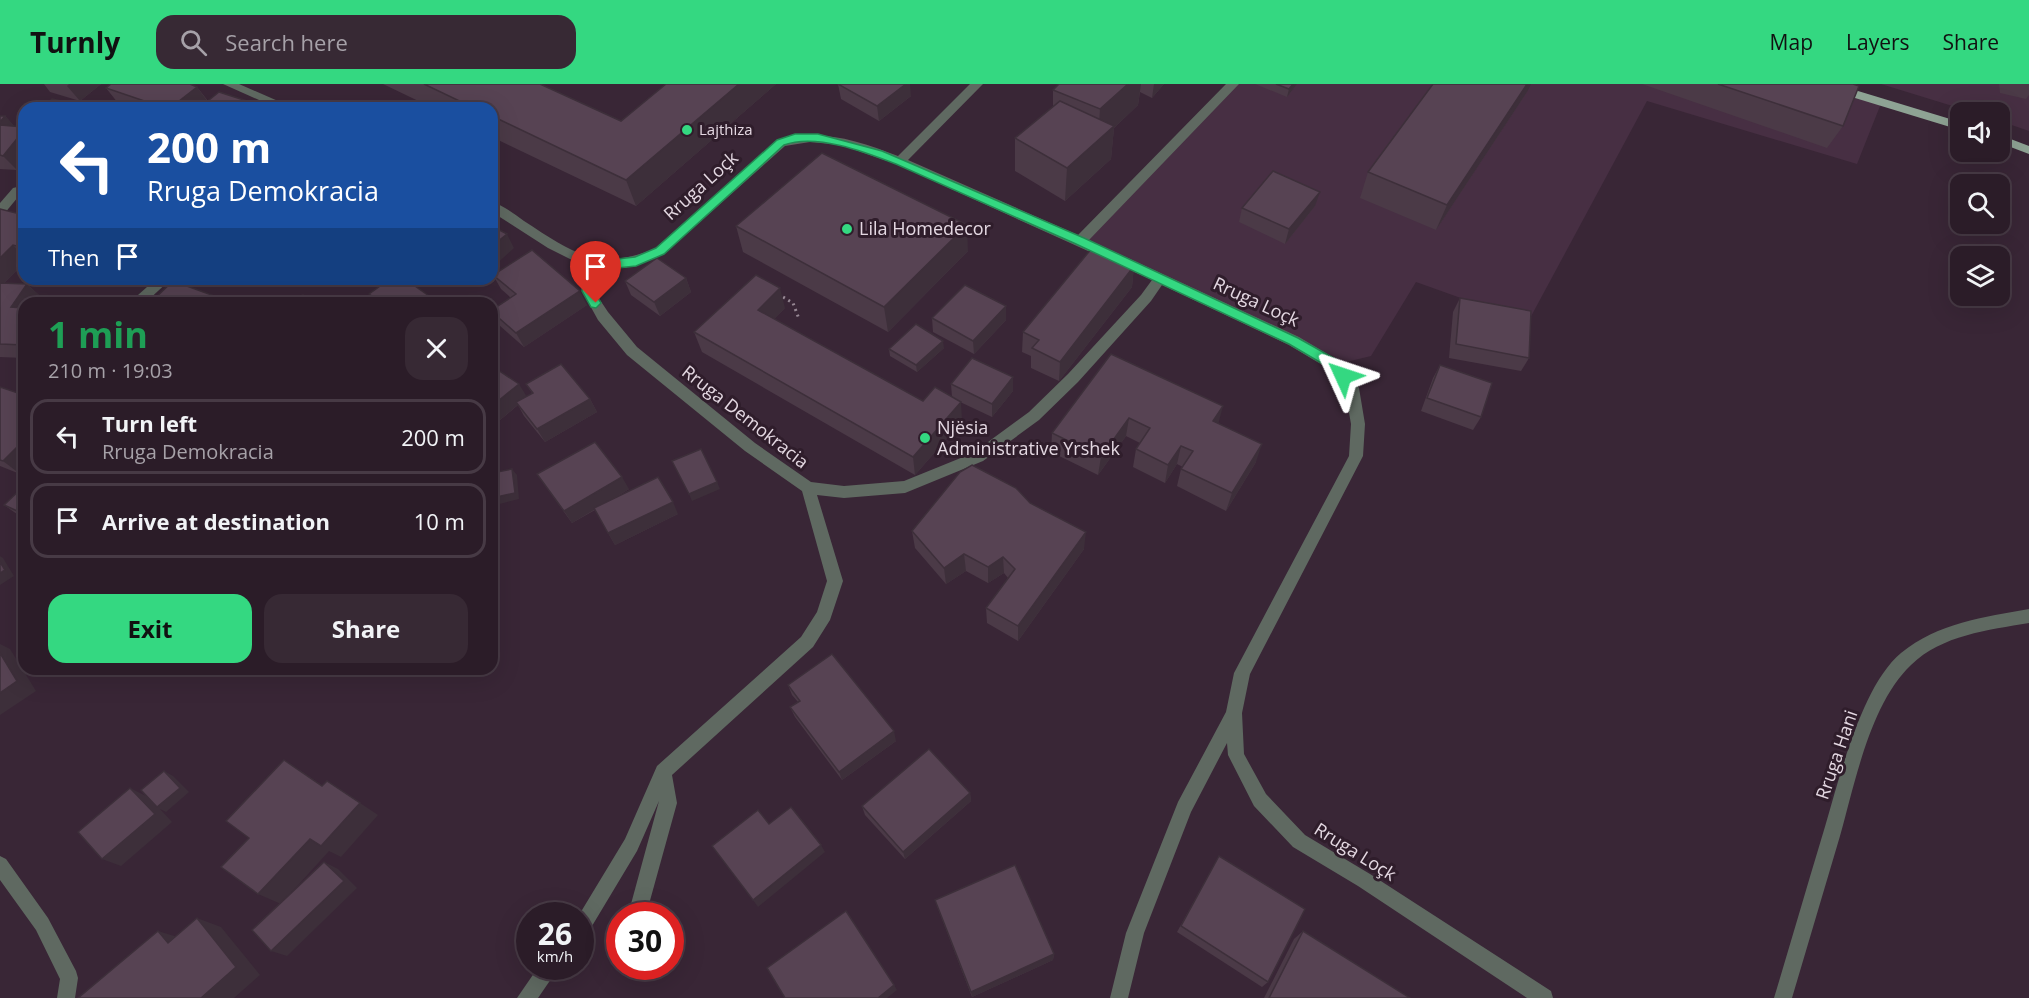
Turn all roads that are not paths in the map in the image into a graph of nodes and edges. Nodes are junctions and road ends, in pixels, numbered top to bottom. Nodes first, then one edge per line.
1 (977, 84) edge
2 (1233, 84) edge
3 (1823, 84) edge
4 (233, 90) edge
5 (270, 102) edge
6 (1950, 123) edge
7 (2010, 143) edge
8 (2029, 150) edge
9 (900, 161) junction
10 (18, 191) edge
11 (0, 193) edge
12 (18, 194) edge
13 (498, 210) edge
14 (0, 211) edge
15 (1080, 241) junction
16 (588, 262) junction
17 (1159, 279) junction
18 (158, 285) edge
19 (143, 297) edge
20 (808, 488) junction
21 (2029, 616) edge
22 (1234, 713) junction
23 (663, 772) junction
24 (0, 865) edge
25 (641, 902) edge
26 (594, 907) edge
27 (540, 980) edge
28 (66, 998) edge
29 (526, 998) edge
30 (1119, 998) edge
31 (1544, 998) edge
32 (1783, 998) edge

1 - 9 street
2 - 15 street
3 - 6 main road
4 - 5 street
7 - 8 main road
9 - 15 street, Rruga Loçk
9 - 16 street, Rruga Loçk
10 - 11 street
12 - 14 street
13 - 16 street
15 - 17 street, Rruga Loçk
16 - 20 street, Rruga Demokracia
17 - 20 street, Rruga Demokracia
17 - 22 street, Rruga Loçk
18 - 19 street
20 - 23 street
21 - 32 street, Rruga Hani
22 - 30 street
22 - 31 street, Rruga Loçk
23 - 25 street
23 - 26 street
24 - 28 street
27 - 29 street

